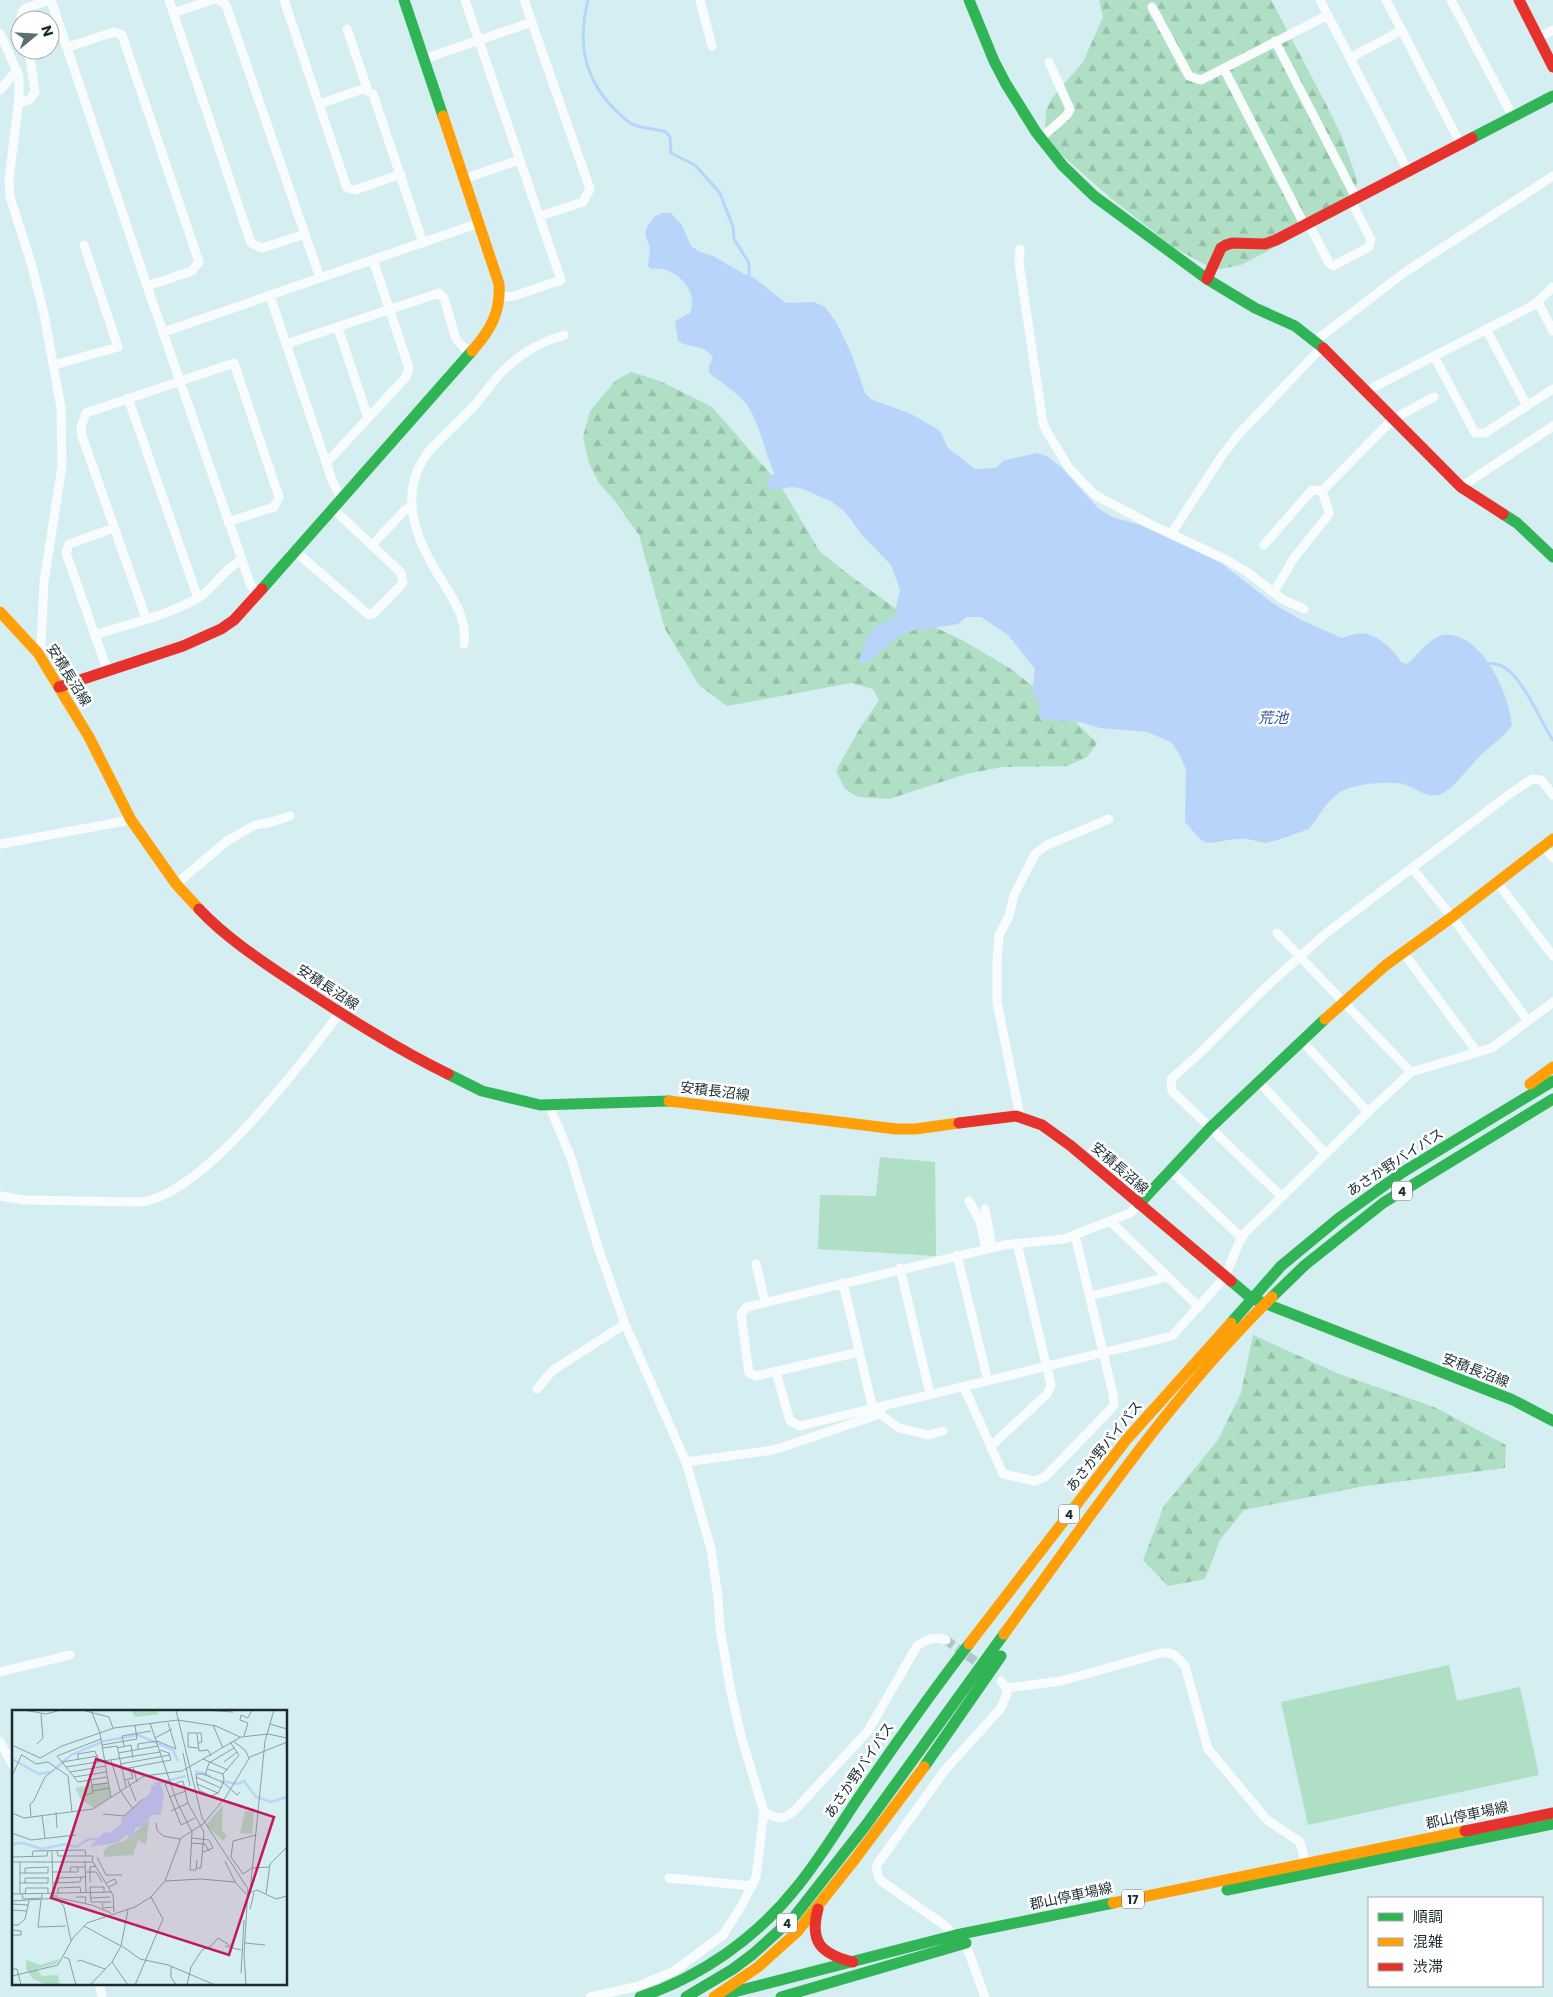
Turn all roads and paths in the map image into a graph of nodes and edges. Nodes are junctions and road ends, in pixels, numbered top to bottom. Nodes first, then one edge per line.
1 (50, 0) edge
2 (169, 0) edge
3 (212, 0) edge
4 (218, 0) edge
5 (284, 0) edge
6 (404, 0) edge
7 (465, 0) edge
8 (524, 0) edge
9 (700, 0) edge
10 (969, 0) edge
11 (1320, 0) edge
12 (1386, 0) edge
13 (1451, 0) edge
14 (1520, 0) edge
15 (1152, 7) dead end
16 (24, 10) edge
17 (173, 13) junction
18 (1328, 15) junction
19 (532, 22) junction
20 (348, 29) dead end
21 (1402, 30) junction
22 (1553, 30) edge
23 (0, 33) edge
24 (1539, 37) junction
25 (479, 41) junction
26 (1276, 41) junction
27 (712, 46) dead end
28 (68, 47) junction
29 (1350, 58) junction
30 (424, 59) junction
31 (31, 60) edge
32 (1049, 62) dead end
33 (1553, 67) edge
34 (1224, 69) junction
35 (17, 70) junction
36 (0, 90) edge
37 (368, 91) junction
38 (1553, 96) edge
39 (18, 103) junction
40 (319, 104) junction
41 (1513, 117) junction
42 (1041, 138) junction
43 (1460, 143) junction
44 (519, 160) junction
45 (1408, 171) junction
46 (401, 174) junction
47 (1553, 176) edge
48 (464, 179) junction
49 (1354, 199) junction
50 (540, 216) junction
51 (480, 223) junction
52 (1306, 223) junction
53 (305, 234) junction
54 (423, 243) junction
55 (84, 245) dead end
56 (1020, 249) dead end
57 (373, 260) junction
58 (320, 278) junction
59 (1207, 279) junction
60 (147, 286) junction
61 (1553, 287) edge
62 (270, 296) junction
63 (499, 297) junction
64 (1538, 302) junction
65 (389, 310) junction
66 (338, 328) junction
67 (1486, 329) junction
68 (1553, 331) edge
69 (164, 332) junction
70 (564, 335) dead end
71 (286, 344) junction
72 (1318, 344) junction
73 (469, 353) junction
74 (1434, 356) junction
75 (54, 365) junction
76 (180, 381) junction
77 (1553, 389) edge
78 (1366, 391) junction
79 (1434, 397) dead end
80 (128, 398) junction
81 (1527, 406) junction
82 (368, 418) junction
83 (1393, 419) junction
84 (1553, 426) edge
85 (326, 462) junction
86 (1461, 487) junction
87 (1322, 491) junction
88 (342, 499) junction
89 (412, 507) junction
90 (333, 509) junction
91 (228, 522) junction
92 (114, 528) junction
93 (1171, 534) junction
94 (372, 544) junction
95 (1264, 545) dead end
96 (296, 552) junction
97 (1553, 557) edge
98 (242, 560) junction
99 (1274, 592) junction
100 (257, 595) junction
101 (198, 598) junction
102 (1304, 609) dead end
103 (0, 612) edge
104 (146, 618) junction
105 (94, 635) junction
106 (464, 644) dead end
107 (38, 653) junction
108 (108, 672) junction
109 (59, 686) junction
110 (1553, 796) edge
111 (290, 816) dead end
112 (1109, 819) dead end
113 (131, 820) junction
114 (1549, 843) edge
115 (0, 844) edge
116 (1553, 858) edge
117 (1412, 868) junction
118 (1497, 882) junction
119 (176, 884) junction
120 (1452, 917) junction
121 (1278, 933) dead end
122 (1404, 952) junction
123 (1553, 956) edge
124 (1300, 957) junction
125 (1344, 1001) junction
126 (1553, 1002) edge
127 (340, 1013) junction
128 (1528, 1021) junction
129 (1302, 1041) junction
130 (1477, 1052) junction
131 (1553, 1067) edge
132 (1411, 1072) junction
133 (1553, 1081) edge
134 (1259, 1082) junction
135 (1553, 1099) edge
136 (549, 1105) junction
137 (1553, 1110) edge
138 (1368, 1112) junction
139 (1020, 1116) junction
140 (1210, 1128) junction
141 (1456, 1139) junction
142 (1326, 1154) junction
143 (1450, 1161) junction
144 (1170, 1170) junction
145 (0, 1196) edge
146 (1281, 1196) junction
147 (969, 1201) dead end
148 (1139, 1204) junction
149 (985, 1209) dead end
150 (1110, 1221) junction
151 (1075, 1235) junction
152 (1242, 1238) junction
153 (1017, 1243) junction
154 (989, 1248) junction
155 (958, 1255) junction
156 (756, 1264) dead end
157 (900, 1268) junction
158 (1166, 1276) junction
159 (1225, 1277) junction
160 (843, 1284) junction
161 (1090, 1296) junction
162 (1251, 1298) junction
163 (765, 1302) junction
164 (1266, 1303) junction
165 (1199, 1307) junction
166 (625, 1324) junction
167 (859, 1352) junction
168 (1104, 1353) junction
169 (1047, 1368) junction
170 (776, 1372) junction
171 (988, 1381) junction
172 (964, 1387) junction
173 (537, 1389) dead end
174 (930, 1394) junction
175 (878, 1410) junction
176 (1553, 1421) edge
177 (943, 1431) dead end
178 (991, 1446) junction
179 (686, 1462) junction
180 (1056, 1564) junction
181 (946, 1640) tunnel mouth
182 (70, 1655) dead end
183 (0, 1672) edge
184 (0, 1742) edge
185 (12, 1763) edge
186 (764, 1812) junction
187 (1553, 1813) edge
188 (1553, 1824) edge
189 (1307, 1869) junction
190 (670, 1878) dead end
191 (752, 1886) junction
192 (819, 1906) junction
193 (960, 1939) junction
194 (853, 1962) junction
195 (681, 1966) junction
196 (685, 1978) junction
197 (99, 1984) edge
198 (102, 1997) edge
199 (590, 1997) edge
200 (640, 1997) edge
201 (686, 1997) edge
202 (692, 1997) edge
203 (714, 1997) edge
204 (781, 1997) edge
205 (985, 1997) edge

1 - 16 street
1 - 28 street
2 - 17 street
3 - 17 street
4 - 53 street
5 - 40 street
6 - 30 main road
7 - 25 street
8 - 19 street
9 - 27 street
10 - 42 main road
11 - 18 street
12 - 21 street
13 - 41 street
14 - 24 main road
15 - 34 street
17 - 53 street
18 - 26 street
18 - 29 street
19 - 25 street
19 - 50 street
20 - 37 street
21 - 29 street
21 - 43 street
22 - 24 street
23 - 35 street
24 - 33 main road
25 - 30 street
25 - 44 street
26 - 34 street
26 - 49 street
28 - 60 street
28 - 60 street
29 - 45 street
30 - 48 main road
31 - 39 street
32 - 42 street
34 - 52 street
35 - 36 street
35 - 39 street
37 - 40 street
37 - 46 street
38 - 41 main road
39 - 75 street
40 - 46 street
41 - 43 main road
42 - 59 main road
43 - 45 main road
44 - 48 street
44 - 50 street
45 - 49 main road
46 - 54 street
47 - 72 street
48 - 51 main road
49 - 52 main road
49 - 52 street
50 - 63 street
51 - 54 street
51 - 63 main road
52 - 59 main road
53 - 58 street
54 - 57 street
55 - 75 street
56 - 93 street
57 - 58 street
57 - 65 street
58 - 62 street
59 - 72 main road
60 - 69 street
61 - 64 street
62 - 69 street
62 - 71 street
63 - 73 main road
64 - 67 street
64 - 68 street
65 - 66 street
65 - 73 street
65 - 82 street
66 - 71 street
66 - 82 street
67 - 74 street
67 - 81 street
69 - 76 street
70 - 89 street
71 - 85 street
72 - 78 main road
72 - 93 street
73 - 88 main road
74 - 78 street
74 - 81 street
75 - 107 street
76 - 80 street
76 - 91 street
76 - 91 street
77 - 81 street
78 - 83 main road
79 - 83 street
80 - 92 street
80 - 101 street
82 - 85 street
83 - 86 main road
83 - 87 street
84 - 86 street
85 - 88 street
86 - 97 main road
87 - 95 street
87 - 99 street
88 - 90 main road
89 - 94 street
89 - 106 street
90 - 94 street
90 - 96 main road
91 - 98 street
92 - 104 street
92 - 105 street
93 - 99 street
94 - 96 street
96 - 100 main road
98 - 100 street
98 - 101 street
99 - 102 street
100 - 108 main road
101 - 104 street
103 - 107 main road, 安積長沼線
104 - 105 street
105 - 108 street
107 - 109 main road, 安積長沼線
108 - 109 main road
109 - 113 main road, 安積長沼線
110 - 117 street
111 - 119 street
112 - 139 street
113 - 115 street
113 - 119 main road, 安積長沼線
114 - 116 street
114 - 118 main road
117 - 120 street
117 - 124 street
118 - 120 main road
118 - 123 street
119 - 127 main road, 安積長沼線
120 - 122 main road
120 - 128 street
121 - 124 street
122 - 125 main road
122 - 130 street
124 - 125 street
124 - 140 street
125 - 129 main road
125 - 132 street
126 - 128 street
127 - 136 main road, 安積長沼線
127 - 145 street
128 - 130 street
129 - 134 main road
129 - 138 street
130 - 132 street
131 - 141 main road
132 - 138 street
133 - 141 main road, あさか野バイパス / 4
134 - 140 main road
134 - 142 street
135 - 143 main road, あさか野バイパス / 4
136 - 139 main road, 安積長沼線
136 - 166 street
137 - 143 main road
138 - 142 street
139 - 148 main road, 安積長沼線
140 - 144 main road
140 - 146 street
141 - 162 main road, あさか野バイパス / 4
142 - 146 street
143 - 164 main road, あさか野バイパス / 4
144 - 148 main road
144 - 152 street
146 - 152 street
147 - 154 street
148 - 150 street
148 - 159 main road, 安積長沼線
149 - 154 street
150 - 151 street
150 - 158 street
151 - 153 street
151 - 161 street
152 - 159 street
153 - 154 street
153 - 169 street
154 - 155 street
155 - 157 street
155 - 171 street
156 - 163 street
157 - 160 street
157 - 174 street
158 - 161 street
158 - 165 street
159 - 162 main road, 安積長沼線
159 - 165 street
160 - 163 street
160 - 167 street
161 - 168 street
162 - 164 main road, 安積長沼線
162 - 196 main road, あさか野バイパス / 4
163 - 170 street
164 - 176 main road, 安積長沼線
164 - 180 main road, あさか野バイパス / 4
165 - 168 street
166 - 173 street
166 - 179 street
167 - 170 street
167 - 175 street
168 - 169 street
168 - 178 street
169 - 171 street
169 - 178 street
170 - 175 street
171 - 172 street
172 - 174 street
172 - 178 street
174 - 175 street
175 - 177 street
175 - 179 street
179 - 186 street
180 - 192 main road
180 - 201 main road, あさか野バイパス / 4
181 - 186 street
182 - 183 street
184 - 185 street
186 - 191 street
187 - 189 main road, 郡山停車場線 / 17
188 - 189 main road, 郡山停車場線 / 17
189 - 193 main road, 郡山停車場線 / 17
189 - 193 street
190 - 191 street
191 - 195 street
192 - 194 main road
192 - 203 main road
193 - 194 main road, 郡山停車場線 / 17
193 - 204 main road, 郡山停車場線 / 17
193 - 205 street
194 - 203 main road, 郡山停車場線 / 17
195 - 196 street
195 - 199 street
196 - 200 main road, あさか野バイパス / 4
196 - 202 main road
197 - 198 street

